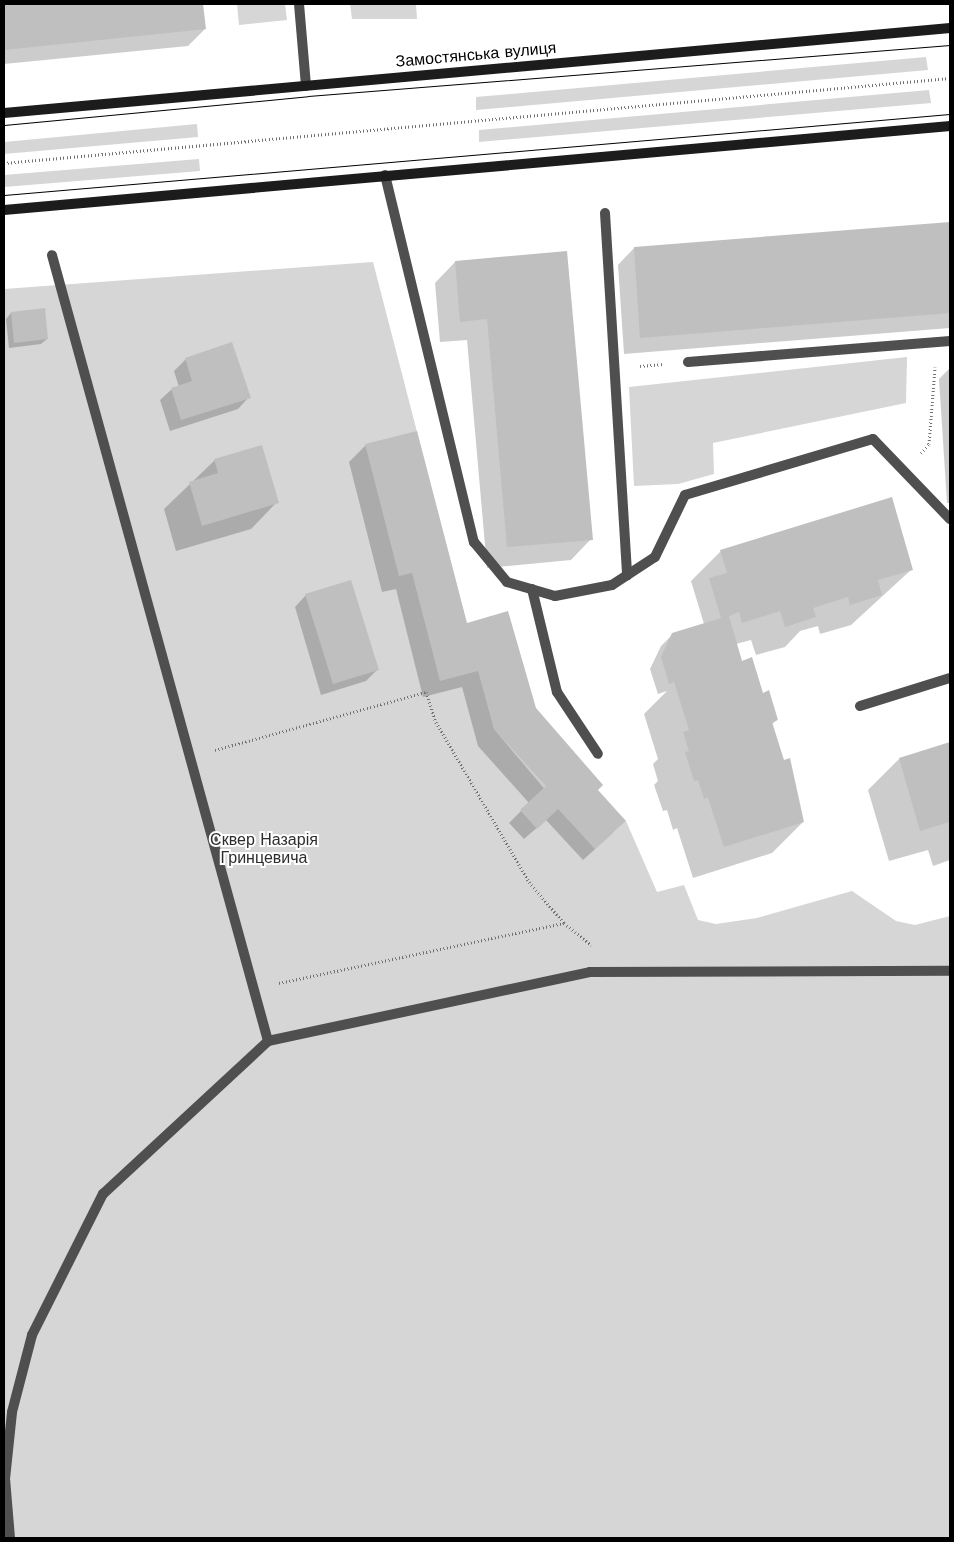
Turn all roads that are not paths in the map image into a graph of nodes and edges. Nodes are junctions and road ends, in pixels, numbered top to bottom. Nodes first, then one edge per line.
1 (299, 4) edge
2 (950, 28) edge
3 (306, 86) junction
4 (4, 113) edge
5 (950, 126) edge
6 (385, 175) junction
7 (4, 210) edge
8 (605, 213) dead end
9 (52, 255) dead end
10 (950, 341) edge
11 (688, 362) road end
12 (950, 519) edge
13 (627, 575) junction
14 (532, 589) junction
15 (950, 678) edge
16 (860, 706) dead end
17 (598, 754) dead end
18 (950, 971) edge
19 (268, 1041) junction
20 (10, 1538) edge

1 - 3 street
2 - 3 main road, Замостянська вулиця
3 - 4 main road, Замостянська вулиця
5 - 6 main road
6 - 7 main road
6 - 14 street
8 - 13 street
9 - 19 street
10 - 11 street
12 - 13 street
13 - 14 street
14 - 17 street
15 - 16 street
18 - 19 street
19 - 20 street

